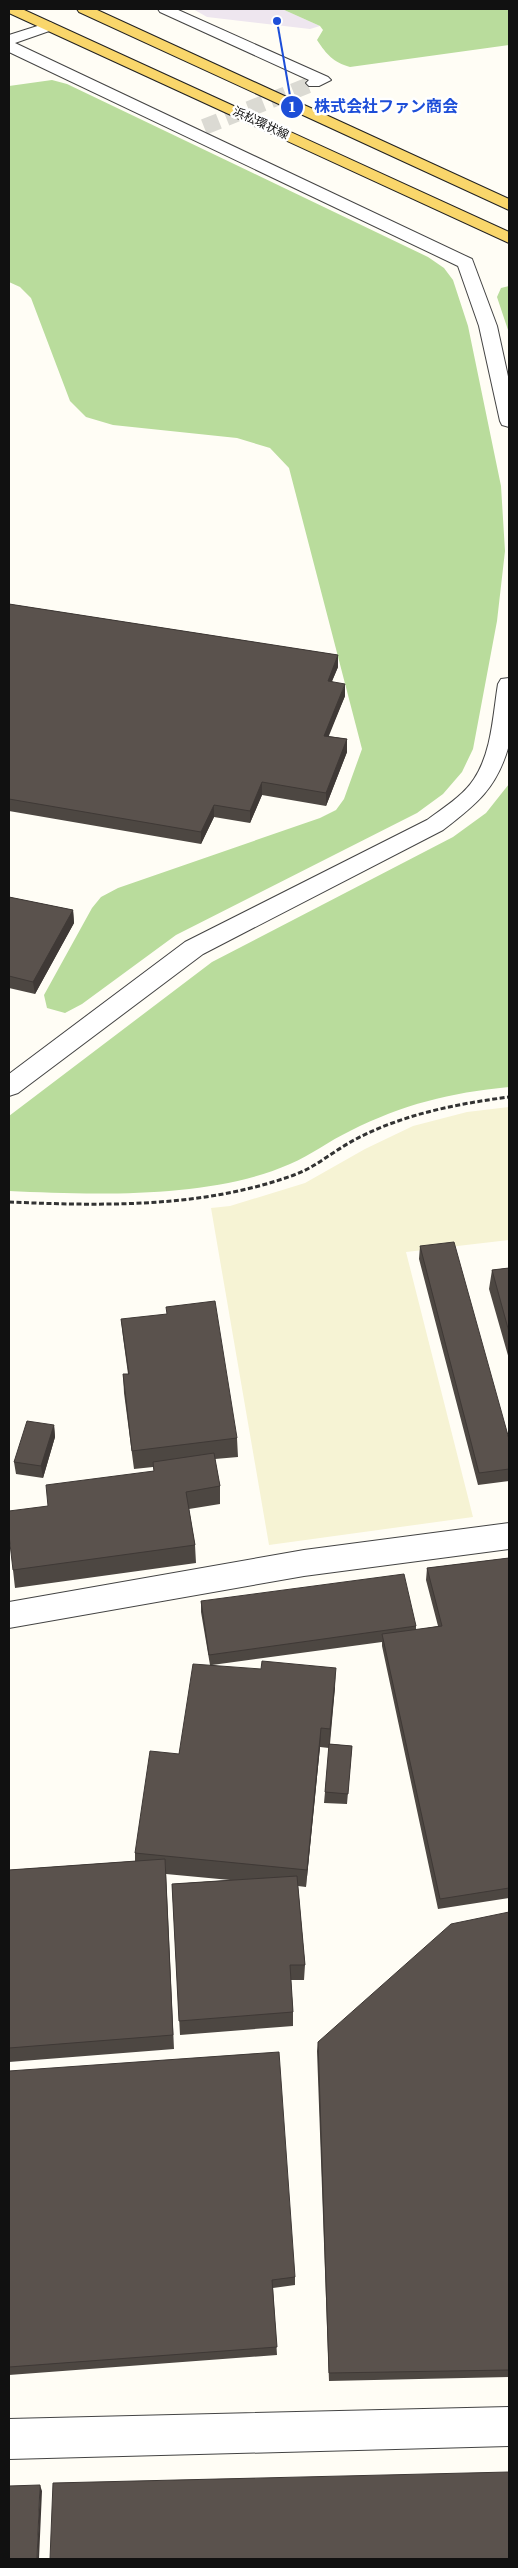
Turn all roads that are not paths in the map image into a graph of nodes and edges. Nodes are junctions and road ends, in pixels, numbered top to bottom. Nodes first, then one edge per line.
1 (12, 9) edge
2 (165, 9) edge
3 (92, 10) edge
4 (50, 26) junction
5 (9, 40) edge
6 (9, 46) edge
7 (314, 83) dead end
8 (509, 205) edge
9 (509, 238) edge
10 (509, 421) edge
11 (509, 684) edge
12 (9, 1087) edge
13 (509, 1536) edge
14 (9, 1615) edge
15 (509, 2426) edge
16 (9, 2439) edge

1 - 4 main road, 浜松環状線
2 - 7 street
3 - 8 main road, 浜松環状線
4 - 5 street
4 - 9 main road, 浜松環状線
6 - 10 street
11 - 12 street
13 - 14 street
15 - 16 street

